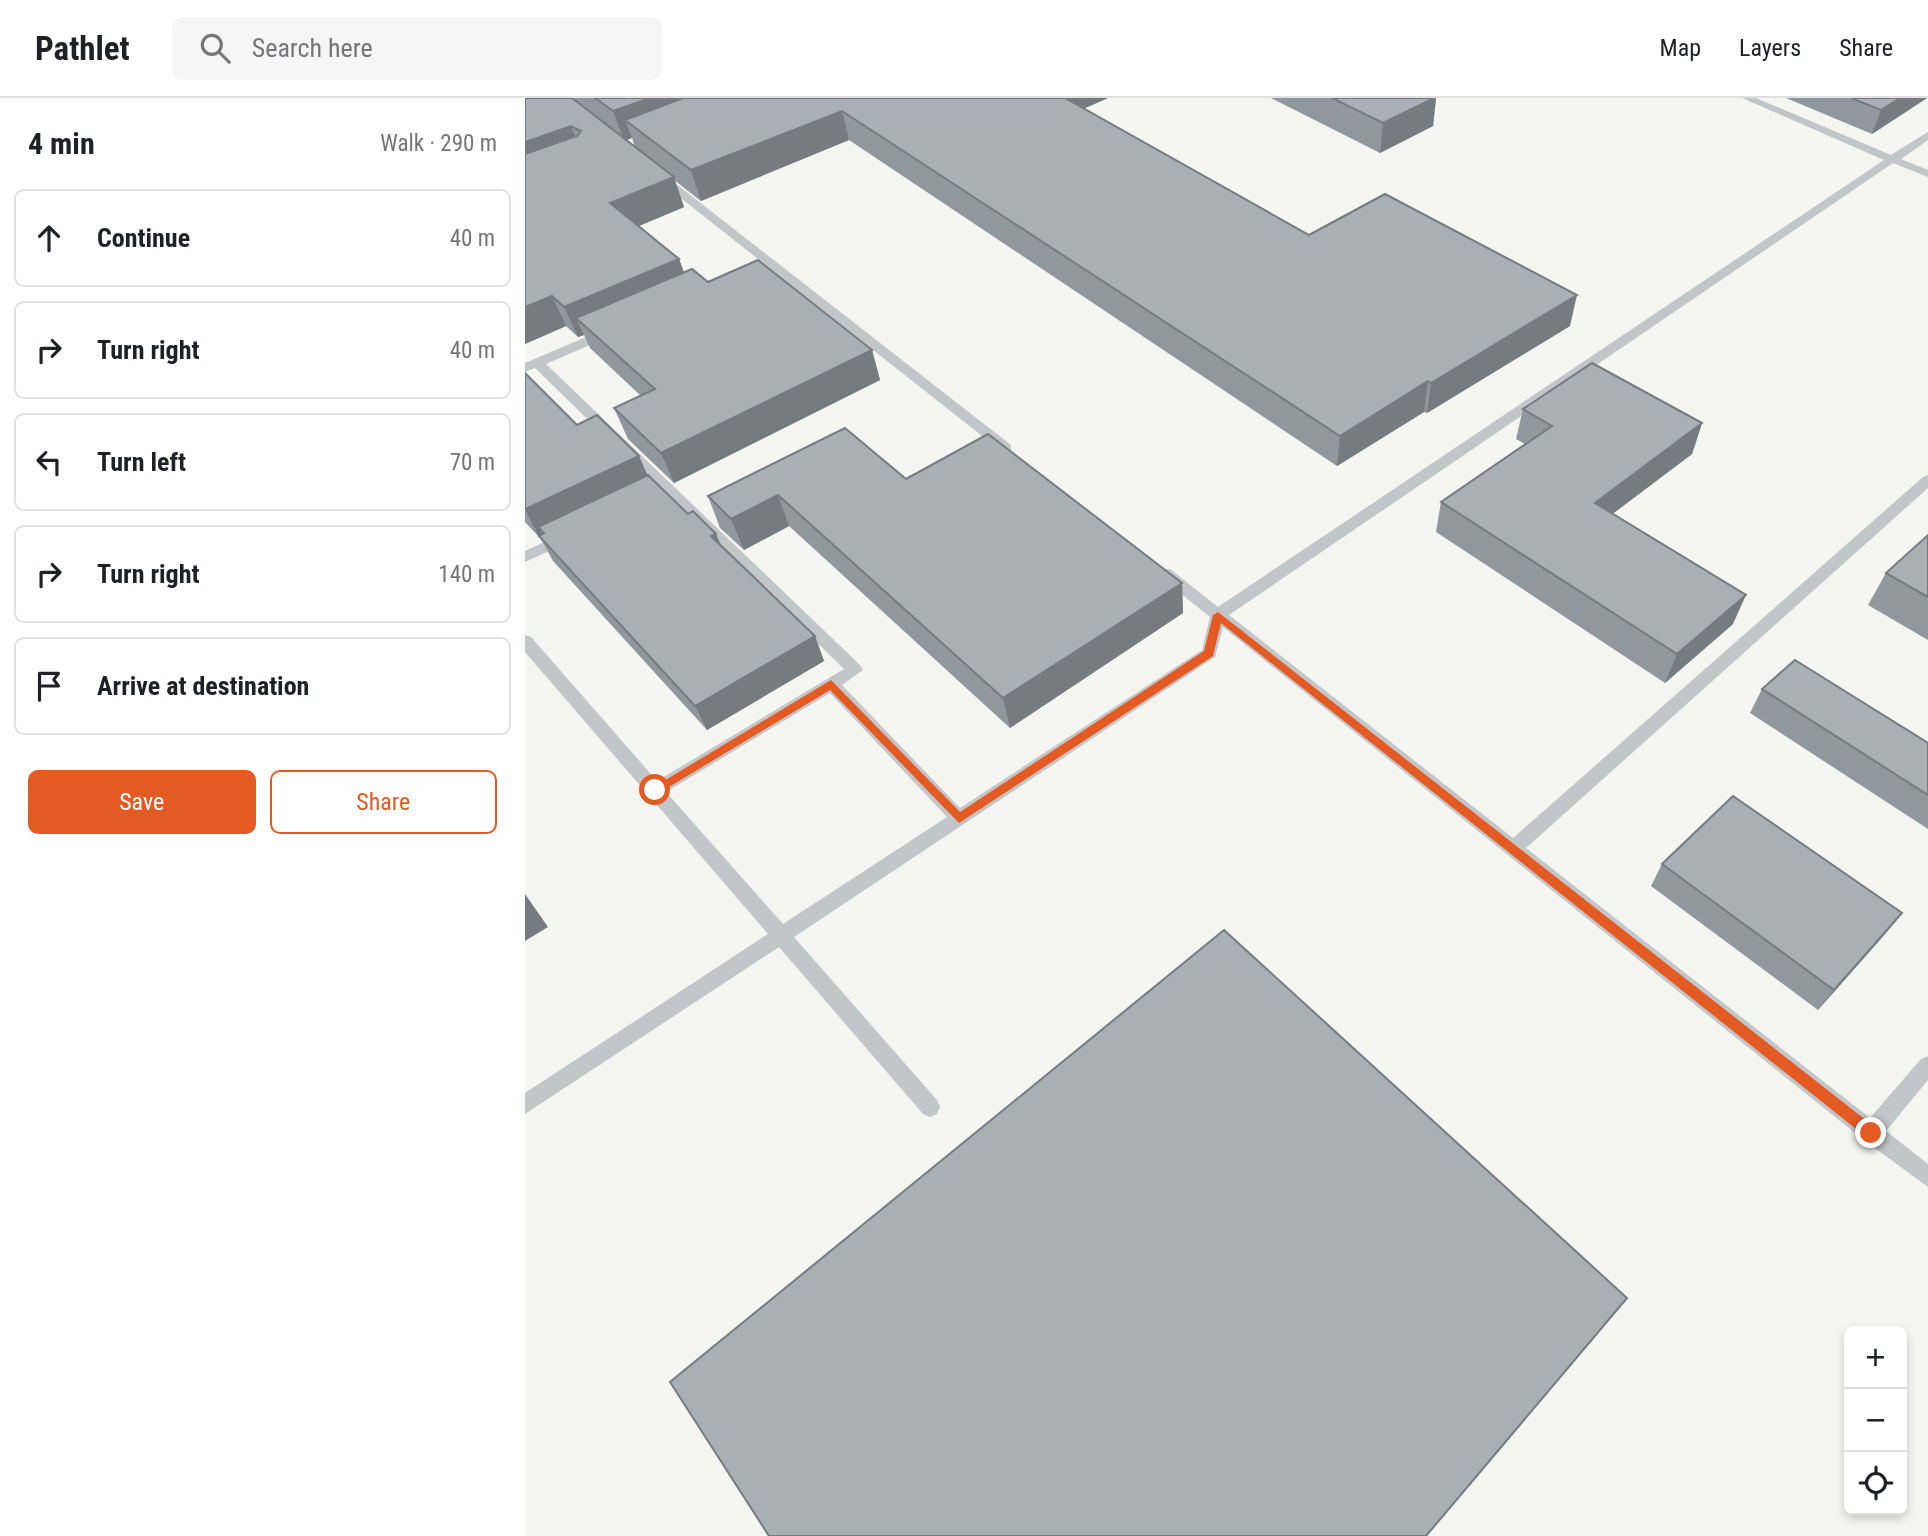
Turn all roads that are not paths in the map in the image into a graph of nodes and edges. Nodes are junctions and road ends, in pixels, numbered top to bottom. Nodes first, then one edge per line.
1 (1747, 98) edge
2 (1928, 135) edge
3 (1891, 158) junction
4 (645, 165) edge
5 (1928, 174) edge
6 (627, 324) edge
7 (531, 365) edge
8 (1024, 462) edge
9 (1928, 480) edge
10 (584, 528) edge
11 (525, 557) edge
12 (1153, 564) edge
13 (1218, 615) junction
14 (525, 641) edge
15 (831, 684) junction
16 (655, 790) junction
17 (959, 818) junction
18 (1513, 849) junction
19 (781, 935) junction
20 (1928, 1065) edge
21 (525, 1104) edge
22 (930, 1107) dead end
23 (1871, 1133) junction
24 (1928, 1177) edge

1 - 3 lane
2 - 3 lane
3 - 5 lane
3 - 13 lane
4 - 8 lane
6 - 7 lane
7 - 15 lane
9 - 18 lane
10 - 11 lane
12 - 13 lane
13 - 17 lane
13 - 18 lane
14 - 16 lane
15 - 16 lane
15 - 17 lane
16 - 19 lane
17 - 19 lane
18 - 23 lane
19 - 21 lane
19 - 22 lane
20 - 23 lane
23 - 24 lane

